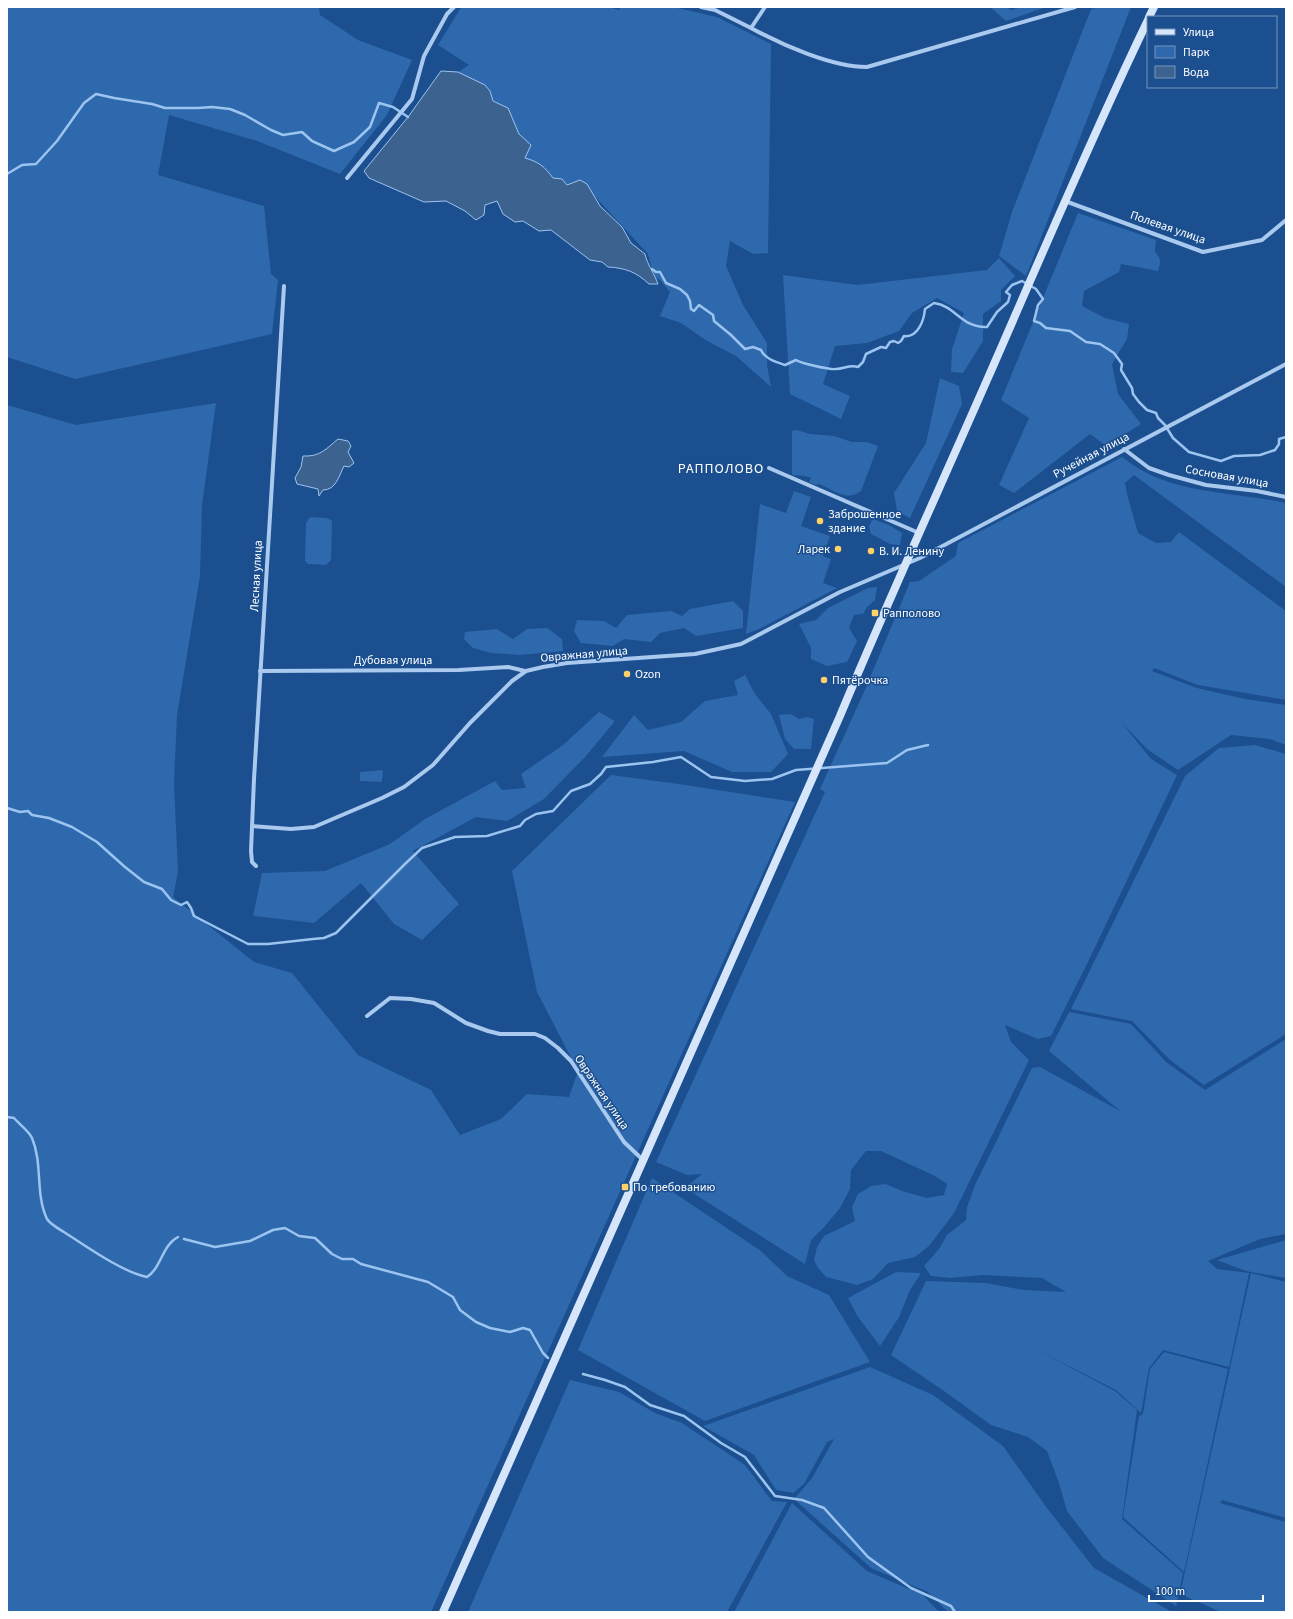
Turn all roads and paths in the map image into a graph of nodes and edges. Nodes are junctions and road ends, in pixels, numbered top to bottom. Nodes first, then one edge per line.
1 (454, 7) edge
2 (701, 7) edge
3 (765, 7) edge
4 (1075, 7) edge
5 (1154, 7) edge
6 (1150, 16) edge
7 (1147, 22) edge
8 (751, 28) junction
9 (347, 178) dead end
10 (1064, 200) junction
11 (1286, 220) edge
12 (284, 286) dead end
13 (1286, 364) edge
14 (1124, 449) junction
15 (769, 468) dead end
16 (1286, 497) edge
17 (920, 533) junction
18 (906, 564) junction
19 (260, 671) junction
20 (526, 671) junction
21 (252, 826) junction
22 (256, 866) dead end
23 (367, 1016) dead end
24 (642, 1159) junction
25 (443, 1612) edge

1 - 9 street
2 - 8 street
3 - 8 street
4 - 8 street
5 - 6 main road
7 - 10 main road
10 - 11 street, Полевая улица
10 - 17 main road
12 - 19 street, Лесная улица
13 - 14 street, Ручейная улица
14 - 16 street, Сосновая улица
14 - 18 street, Ручейная улица
15 - 17 street
17 - 18 main road
18 - 20 street, Овражная улица
18 - 24 main road
19 - 20 street, Дубовая улица
19 - 21 street, Лесная улица
20 - 21 street, Овражная улица
21 - 22 street, Лесная улица
23 - 24 street, Овражная улица
24 - 25 main road

